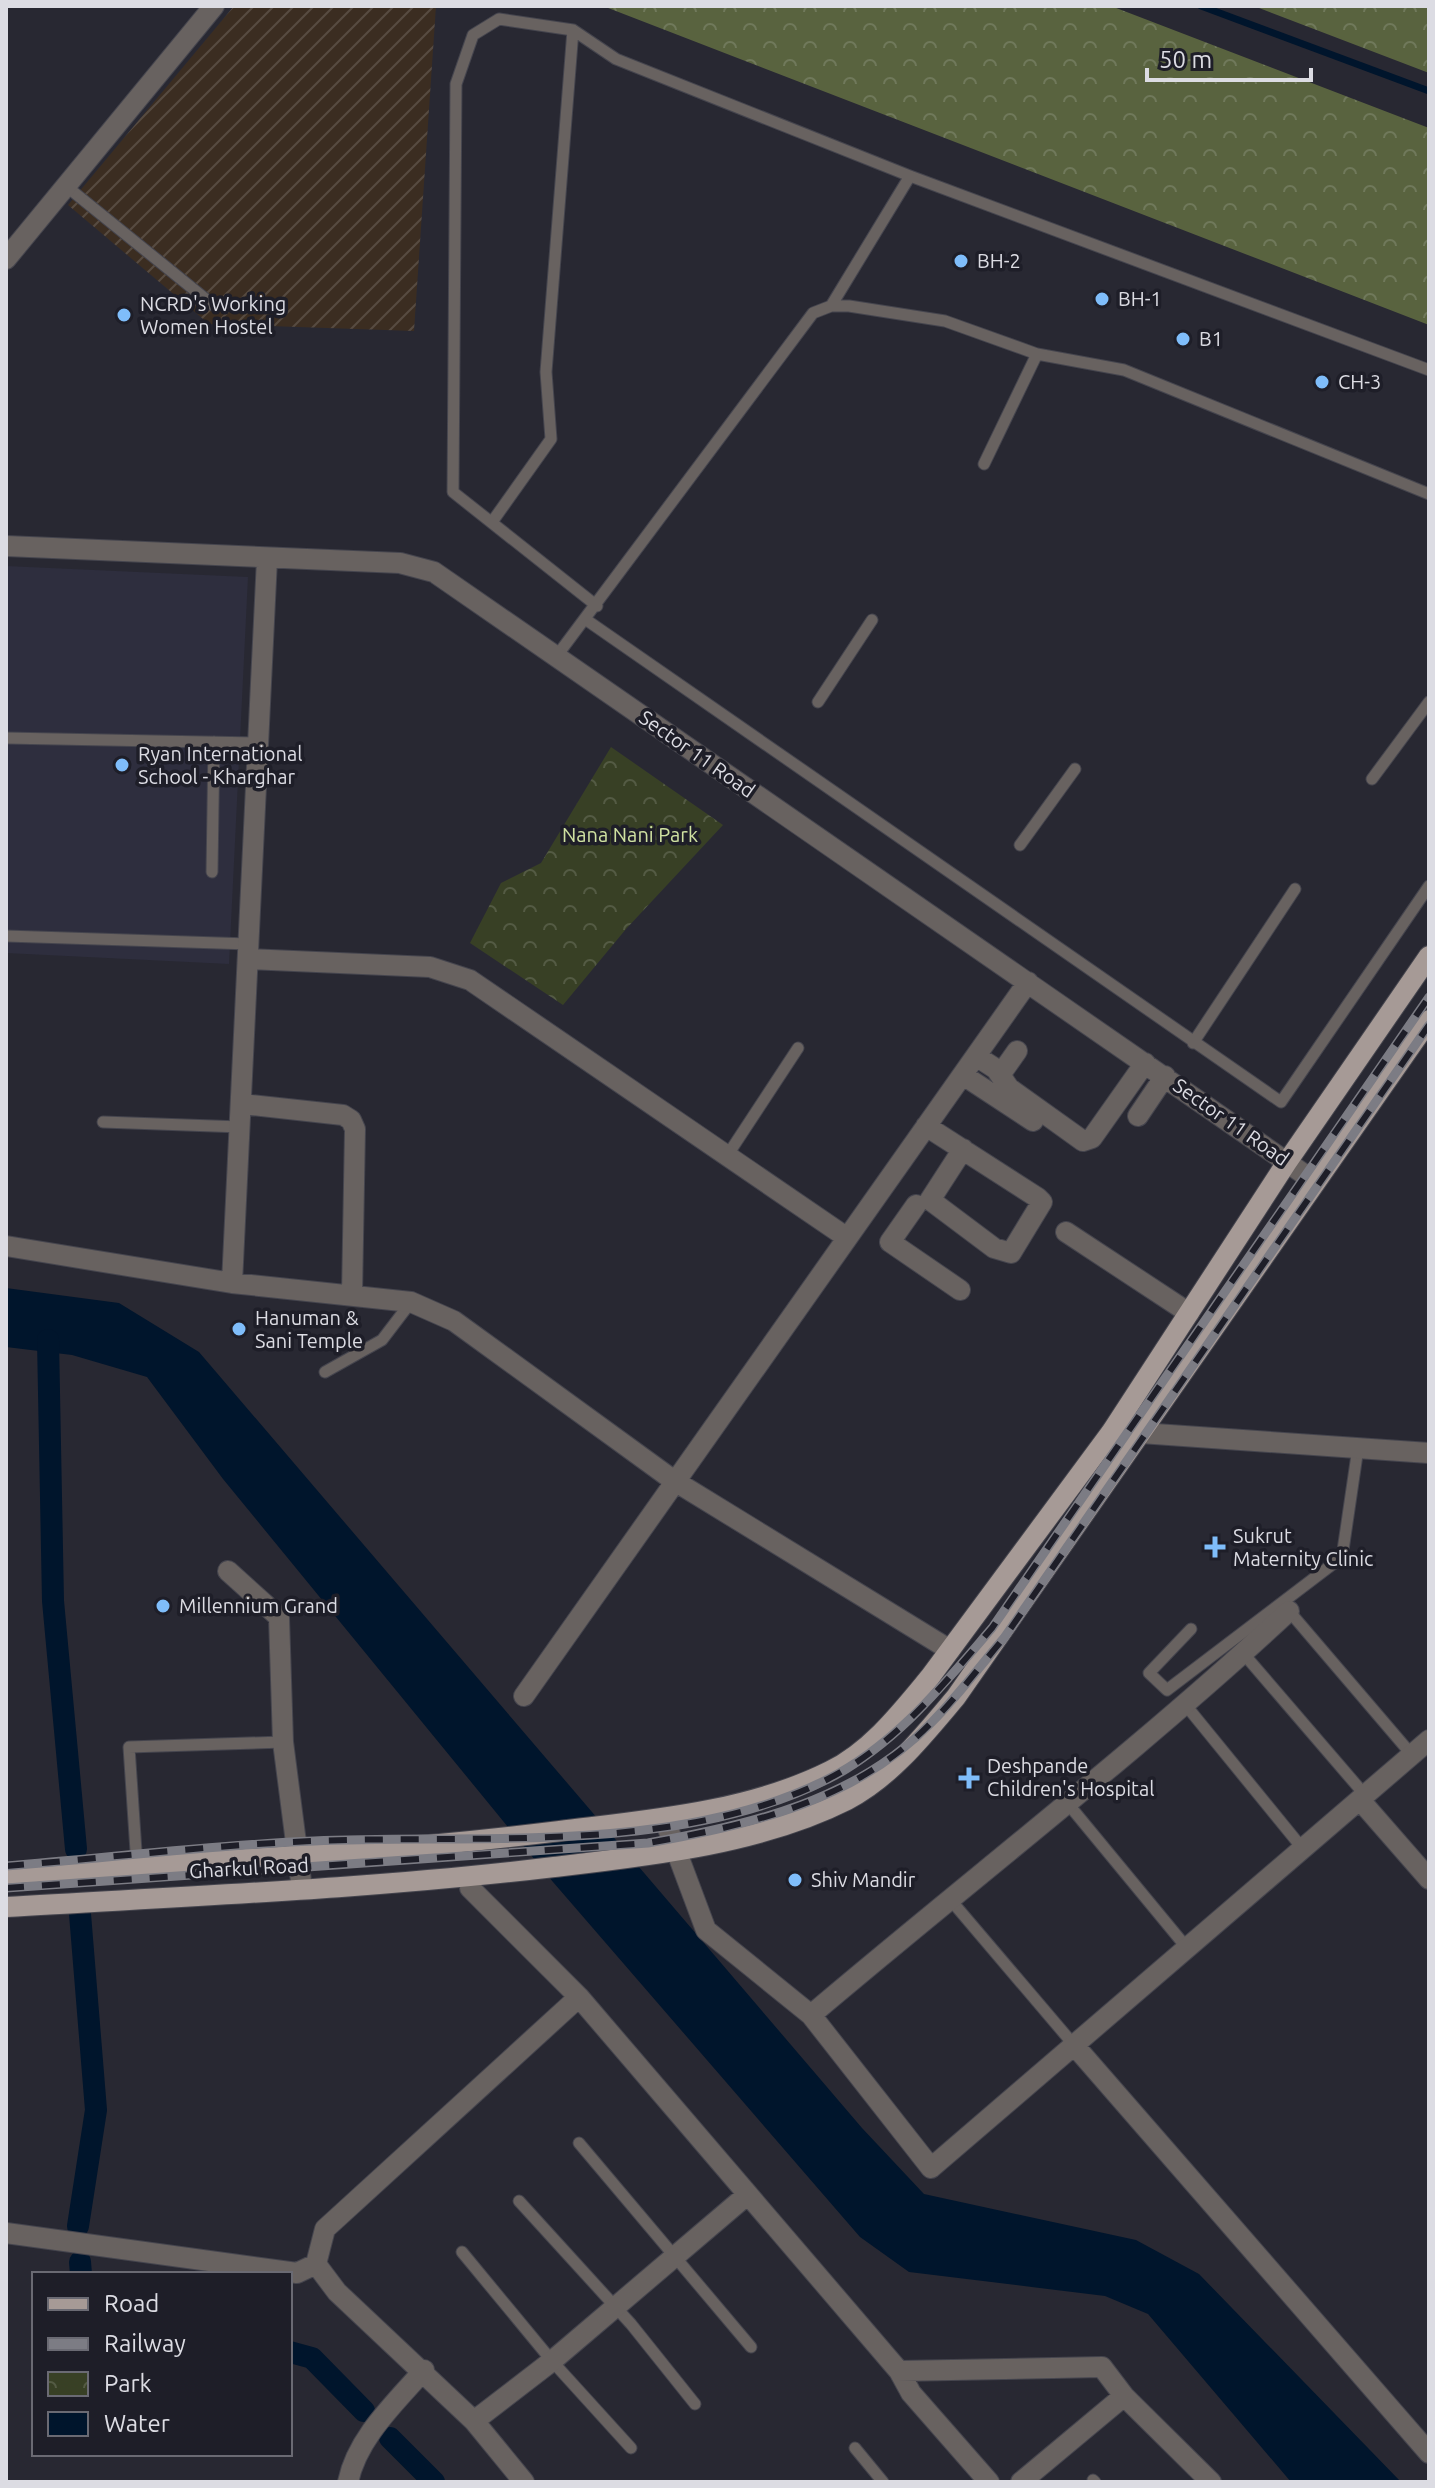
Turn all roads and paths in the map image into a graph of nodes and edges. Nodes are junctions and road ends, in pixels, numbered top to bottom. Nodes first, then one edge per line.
1 (214, 6) edge
2 (573, 30) junction
3 (910, 176) junction
4 (66, 186) junction
5 (6, 259) edge
6 (213, 305) dead end
7 (831, 306) junction
8 (1037, 354) junction
9 (1429, 370) edge
10 (984, 464) dead end
11 (1429, 494) edge
12 (492, 522) junction
13 (6, 546) edge
14 (267, 559) junction
15 (597, 606) junction
16 (585, 619) junction
17 (872, 620) dead end
18 (556, 657) junction
19 (818, 702) dead end
20 (1429, 702) edge
21 (6, 738) edge
22 (214, 742) junction
23 (258, 743) junction
24 (1075, 769) dead end
25 (1372, 779) dead end
26 (1020, 845) dead end
27 (212, 872) dead end
28 (1429, 886) edge
29 (1295, 889) dead end
30 (6, 936) edge
31 (248, 951) junction
32 (1429, 956) edge
33 (1028, 982) junction
34 (1429, 1020) edge
35 (1193, 1043) junction
36 (798, 1048) dead end
37 (1017, 1051) dead end
38 (976, 1056) junction
39 (1145, 1063) junction
40 (963, 1075) junction
41 (1000, 1075) junction
42 (1165, 1076) junction
43 (242, 1104) junction
44 (1138, 1116) dead end
45 (103, 1122) dead end
46 (929, 1122) junction
47 (241, 1127) junction
48 (1066, 1142) dead end
49 (963, 1149) junction
50 (727, 1156) junction
51 (1287, 1162) junction
52 (1314, 1181) junction
53 (884, 1185) junction
54 (1041, 1191) dead end
55 (916, 1205) junction
56 (1066, 1232) dead end
57 (846, 1237) junction
58 (6, 1246) edge
59 (989, 1255) dead end
60 (232, 1283) junction
61 (960, 1290) dead end
62 (352, 1295) junction
63 (411, 1302) junction
64 (1189, 1313) junction
65 (325, 1372) dead end
66 (1112, 1431) junction
67 (1141, 1433) junction
68 (1358, 1448) junction
69 (1429, 1453) edge
70 (673, 1480) junction
71 (228, 1571) dead end
72 (1289, 1611) joint
73 (1191, 1629) dead end
74 (950, 1650) junction
75 (1243, 1653) junction
76 (524, 1696) dead end
77 (1184, 1703) junction
78 (1429, 1740) edge
79 (283, 1742) junction
80 (1412, 1755) junction
81 (1363, 1797) junction
82 (1069, 1805) junction
83 (659, 1819) junction
84 (1303, 1849) junction
85 (668, 1853) junction
86 (298, 1858) junction
87 (137, 1866) junction
88 (6, 1874) edge
89 (1429, 1879) edge
90 (468, 1882) junction
91 (302, 1889) junction
92 (949, 1898) junction
93 (6, 1907) edge
94 (1187, 1948) junction
95 (579, 1997) junction
96 (811, 2015) junction
97 (1074, 2045) junction
98 (579, 2143) dead end
99 (747, 2195) junction
100 (519, 2201) dead end
101 (6, 2233) edge
102 (462, 2252) dead end
103 (675, 2256) junction
104 (316, 2264) junction
105 (290, 2272) edge
106 (292, 2272) edge
107 (614, 2306) junction
108 (751, 2347) dead end
109 (552, 2361) junction
110 (424, 2370) junction
111 (899, 2371) junction
112 (1124, 2396) junction
113 (695, 2404) dead end
114 (474, 2421) junction
115 (631, 2448) dead end
116 (855, 2448) dead end
117 (1429, 2453) edge
118 (348, 2482) edge
119 (524, 2482) edge
120 (883, 2482) edge
121 (989, 2482) edge
122 (1021, 2482) edge
123 (1211, 2482) edge

1 - 4 street
2 - 3 lane
2 - 12 lane
2 - 12 lane
3 - 7 lane
3 - 9 lane
4 - 5 street
4 - 6 lane
7 - 8 lane
7 - 15 lane
8 - 10 lane
8 - 11 lane
12 - 15 lane
13 - 14 street, Sector 11 Road
14 - 18 street, Sector 11 Road
14 - 23 street
15 - 16 lane
16 - 18 lane
16 - 35 lane
17 - 19 lane
18 - 33 street, Sector 11 Road
20 - 25 lane
21 - 22 lane
22 - 23 lane
22 - 27 lane
23 - 31 street
24 - 26 lane
28 - 35 lane
29 - 35 lane
30 - 31 lane
31 - 43 street
31 - 50 street
32 - 51 main road, Gharkul Road
33 - 38 street
33 - 39 street, Sector 11 Road
34 - 52 main road, Gharkul Road
36 - 50 lane
37 - 41 street
38 - 40 street
38 - 41 street
39 - 41 street
39 - 42 street, Sector 11 Road
40 - 46 street
40 - 48 street
42 - 44 street
42 - 51 street, Sector 11 Road
43 - 47 street
43 - 62 street
45 - 47 lane
46 - 49 street
46 - 53 street
46 - 54 street
47 - 60 street
49 - 49 street
50 - 57 street
51 - 52 street, Sector 11 Road
51 - 64 main road, Gharkul Road
52 - 67 main road, Gharkul Road
53 - 55 street
53 - 57 street
55 - 59 street
55 - 61 street
56 - 64 street
57 - 70 street
58 - 60 street
60 - 62 street
62 - 63 street
63 - 65 lane
63 - 70 street
64 - 66 main road, Gharkul Road
66 - 67 street
66 - 74 main road, Gharkul Road
67 - 68 street
67 - 85 main road, Gharkul Road
68 - 69 street
68 - 73 lane
70 - 74 street
70 - 76 street
71 - 79 street
72 - 75 street
72 - 80 lane
74 - 83 main road, Gharkul Road
75 - 77 street
75 - 81 lane
77 - 82 street
77 - 84 lane
78 - 80 street
79 - 86 street
79 - 87 lane
80 - 81 street
81 - 84 street
81 - 89 street
82 - 92 street
82 - 94 lane
83 - 85 street
83 - 86 main road, Gharkul Road
84 - 94 street
85 - 90 main road, Gharkul Road
85 - 96 street
86 - 87 main road, Gharkul Road
86 - 91 street
87 - 88 main road, Gharkul Road
90 - 91 main road, Gharkul Road
90 - 95 street
91 - 93 main road, Gharkul Road
92 - 96 street
92 - 97 lane
94 - 97 street
95 - 99 street
95 - 104 street
96 - 97 street
97 - 117 street
98 - 103 lane
99 - 103 street
99 - 111 street
100 - 107 lane
101 - 105 street
102 - 109 lane
103 - 107 street
103 - 108 lane
104 - 106 street
104 - 110 street
107 - 109 street
107 - 113 lane
109 - 114 street
109 - 115 lane
110 - 114 street
110 - 118 street
111 - 112 street
111 - 121 street
112 - 122 street
112 - 123 street
114 - 119 street
116 - 120 lane

